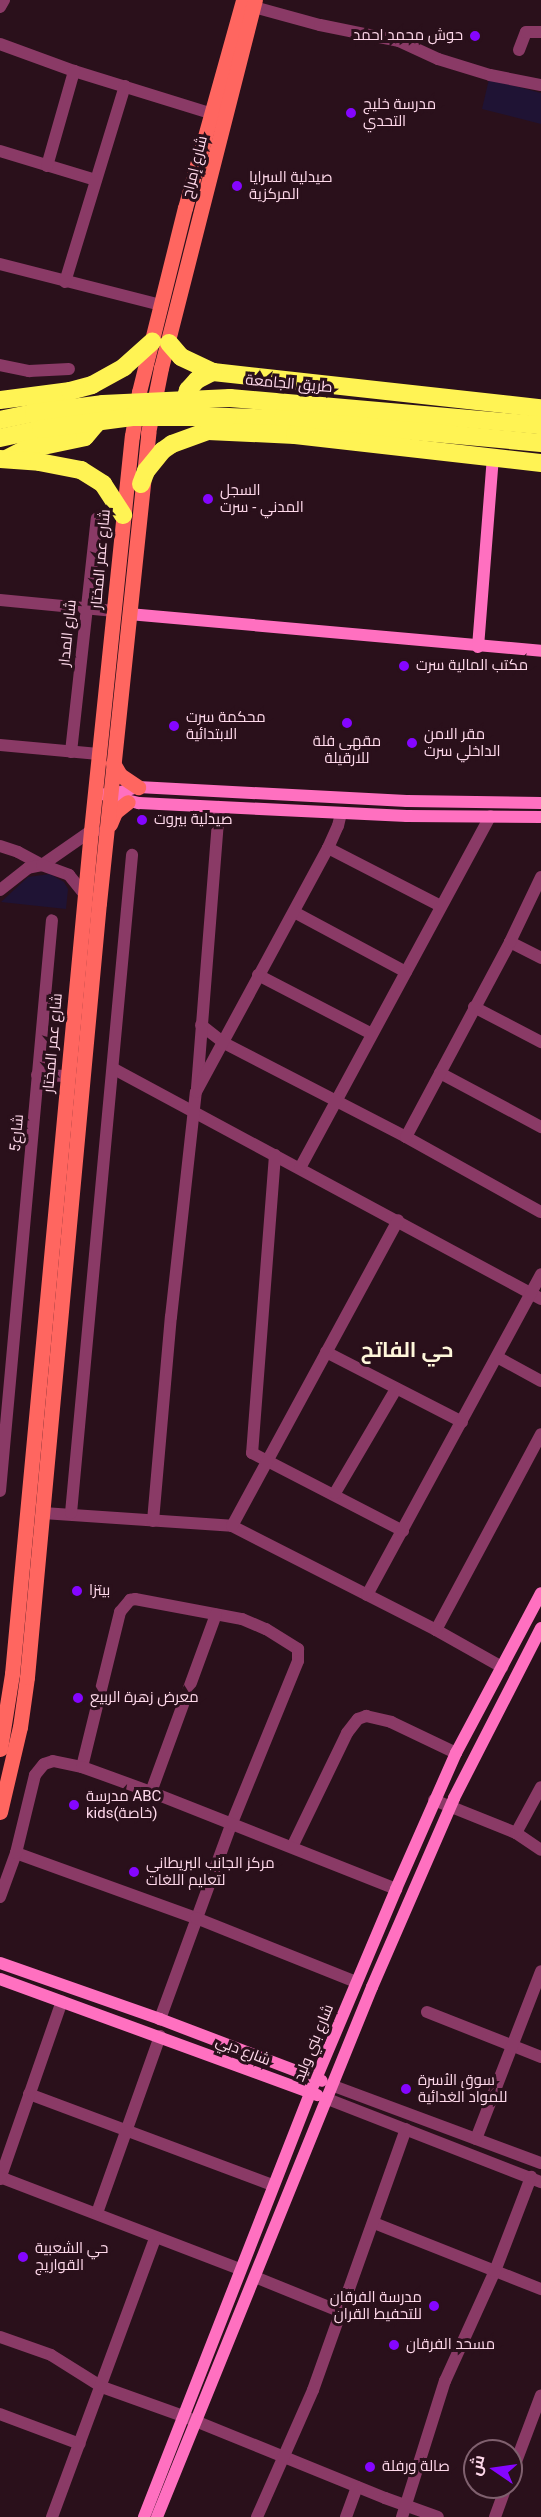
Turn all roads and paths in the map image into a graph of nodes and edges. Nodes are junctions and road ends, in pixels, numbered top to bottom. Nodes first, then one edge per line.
1 (3, 0) edge
2 (251, 2) edge
3 (0, 7) edge
4 (541, 32) edge
5 (0, 44) edge
6 (519, 50) dead end
7 (74, 71) junction
8 (541, 85) edge
9 (125, 86) junction
10 (213, 114) junction
11 (0, 151) edge
12 (47, 166) junction
13 (96, 180) junction
14 (0, 264) edge
15 (65, 282) junction
16 (161, 305) junction
17 (160, 342) junction
18 (0, 365) edge
19 (69, 369) dead end
20 (213, 372) junction
21 (86, 387) junction
22 (0, 392) edge
23 (22, 397) junction
24 (0, 400) edge
25 (506, 405) junction
26 (541, 408) edge
27 (541, 417) edge
28 (0, 420) edge
29 (38, 421) junction
30 (541, 425) edge
31 (208, 431) junction
32 (0, 438) edge
33 (541, 442) edge
34 (493, 457) junction
35 (3, 459) edge
36 (541, 463) edge
37 (141, 484) junction
38 (123, 515) junction
39 (98, 518) dead end
40 (0, 600) edge
41 (86, 608) junction
42 (122, 613) junction
43 (478, 647) junction
44 (541, 651) edge
45 (0, 745) edge
46 (71, 752) junction
47 (99, 754) junction
48 (113, 763) junction
49 (138, 788) junction
50 (102, 794) junction
51 (407, 801) junction
52 (128, 802) junction
53 (541, 803) edge
54 (219, 807) junction
55 (341, 813) junction
56 (406, 816) junction
57 (490, 816) junction
58 (541, 817) edge
59 (98, 831) junction
60 (0, 846) edge
61 (328, 848) junction
62 (132, 855) dead end
63 (42, 865) junction
64 (541, 879) edge
65 (0, 890) edge
66 (85, 895) junction
67 (441, 906) junction
68 (294, 912) junction
69 (52, 920) dead end
70 (510, 942) junction
71 (541, 958) edge
72 (406, 972) junction
73 (258, 975) junction
74 (474, 1007) junction
75 (201, 1025) junction
76 (372, 1034) junction
77 (541, 1042) edge
78 (224, 1043) junction
79 (114, 1069) junction
80 (440, 1073) junction
81 (37, 1075) junction
82 (68, 1076) junction
83 (196, 1092) junction
84 (335, 1103) junction
85 (194, 1114) junction
86 (541, 1127) edge
87 (406, 1137) junction
88 (275, 1155) junction
89 (300, 1168) junction
90 (541, 1212) edge
91 (398, 1220) junction
92 (541, 1274) edge
93 (536, 1296) edge
94 (326, 1352) junction
95 (497, 1357) junction
96 (541, 1381) edge
97 (396, 1389) junction
98 (462, 1422) junction
99 (541, 1434) edge
100 (268, 1459) junction
101 (0, 1491) edge
102 (335, 1493) junction
103 (43, 1513) junction
104 (71, 1513) junction
105 (153, 1521) junction
106 (232, 1526) junction
107 (403, 1531) junction
108 (541, 1593) edge
109 (367, 1595) junction
110 (216, 1614) junction
111 (541, 1628) edge
112 (436, 1630) junction
113 (502, 1667) junction
114 (0, 1749) edge
115 (456, 1753) junction
116 (82, 1767) junction
117 (541, 1787) edge
118 (151, 1792) junction
119 (434, 1800) junction
120 (450, 1808) junction
121 (0, 1812) edge
122 (231, 1825) junction
123 (516, 1833) junction
124 (292, 1847) junction
125 (541, 1850) edge
126 (16, 1853) junction
127 (396, 1889) junction
128 (0, 1897) edge
129 (196, 1918) junction
130 (0, 1963) edge
131 (541, 1971) edge
132 (0, 1979) edge
133 (356, 1982) junction
134 (62, 2001) junction
135 (427, 2012) dead end
136 (159, 2019) junction
137 (160, 2036) junction
138 (511, 2046) junction
139 (541, 2057) edge
140 (316, 2078) junction
141 (331, 2085) junction
142 (310, 2093) junction
143 (28, 2094) junction
144 (326, 2098) junction
145 (406, 2129) junction
146 (125, 2130) junction
147 (476, 2139) junction
148 (541, 2163) edge
149 (0, 2178) edge
150 (536, 2179) edge
151 (273, 2185) junction
152 (97, 2213) junction
153 (374, 2223) junction
154 (155, 2238) junction
155 (240, 2269) junction
156 (495, 2271) junction
157 (255, 2277) junction
158 (541, 2289) edge
159 (341, 2312) junction
160 (0, 2337) edge
161 (102, 2387) junction
162 (541, 2395) edge
163 (0, 2414) edge
164 (189, 2418) junction
165 (523, 2443) edge
166 (80, 2444) junction
167 (284, 2456) junction
168 (357, 2487) junction
169 (502, 2499) edge
170 (404, 2511) edge
171 (52, 2517) edge
172 (144, 2517) edge
173 (157, 2517) edge
174 (258, 2517) edge
175 (346, 2517) edge
176 (438, 2517) edge
177 (495, 2517) edge

1 - 3 street
2 - 8 street
2 - 10 main road, شارع إمراح
2 - 17 main road, شارع إمراح
4 - 6 street
5 - 7 street
7 - 9 street
7 - 12 street
9 - 10 street
9 - 13 street
10 - 16 main road, شارع إمراح
11 - 12 street
12 - 13 street
13 - 15 street
14 - 15 street
15 - 16 street
16 - 17 main road, شارع إمراح
17 - 20 highway
17 - 21 highway
17 - 37 main road, شارع عمر المختار
17 - 38 main road, شارع عمر المختار
18 - 19 street
20 - 25 highway
20 - 31 highway
21 - 23 highway
21 - 35 highway
22 - 23 street
23 - 24 highway
25 - 26 highway
25 - 27 highway
28 - 29 highway
29 - 30 highway, طريق الجامعة, bridge
29 - 32 highway
29 - 33 highway, bridge
31 - 34 highway
31 - 37 highway
34 - 36 highway
34 - 43 street
35 - 38 highway
37 - 42 main road, شارع عمر المختار
38 - 42 main road, شارع عمر المختار
39 - 41 street, شارع المدار
40 - 41 street
41 - 42 street
41 - 46 street, شارع المدار
42 - 43 street
42 - 47 main road, شارع عمر المختار
42 - 48 main road, شارع عمر المختار
43 - 44 street
45 - 46 street
46 - 47 street
47 - 50 main road, شارع عمر المختار
48 - 49 main road
48 - 50 main road, شارع عمر المختار
49 - 50 street
49 - 51 street
50 - 52 street
50 - 59 main road
51 - 53 street
51 - 56 street
52 - 54 street
52 - 59 main road
54 - 55 street
54 - 75 street
55 - 56 street
55 - 61 street
56 - 57 street
57 - 58 street
57 - 67 street
59 - 63 street
59 - 66 main road, شارع عمر المختار
59 - 103 main road
60 - 63 street
61 - 67 street
61 - 68 street
62 - 79 street
63 - 65 street
63 - 66 street
64 - 70 street
66 - 82 main road, شارع عمر المختار
67 - 72 street
68 - 72 street
68 - 73 street
69 - 81 street, شارع5
70 - 71 street
70 - 74 street
72 - 76 street
73 - 76 street
73 - 78 street
74 - 77 street
74 - 80 street
75 - 78 street
75 - 83 street
76 - 84 street
78 - 83 street
78 - 84 street
79 - 85 street
79 - 104 street
80 - 86 street
80 - 87 street
81 - 82 street
81 - 101 street, شارع5
82 - 114 main road, شارع عمر المختار
83 - 85 street
84 - 87 street
84 - 89 street
85 - 88 street
85 - 105 street
87 - 90 street
88 - 89 street
88 - 100 street
89 - 91 street
91 - 93 street
91 - 94 street
92 - 93 street
93 - 95 street
94 - 97 street
94 - 100 street
95 - 96 street
95 - 98 street
97 - 98 street
97 - 102 street
98 - 107 street
99 - 112 street
100 - 102 street
100 - 106 street
102 - 107 street
103 - 104 street
103 - 121 main road
104 - 105 street
105 - 106 street
106 - 109 street
107 - 109 street
108 - 113 street, شارع بني وليد
109 - 112 street
110 - 116 street
110 - 118 street
110 - 122 street
111 - 120 street, شارع بني وليد
112 - 113 street
113 - 115 street, شارع بني وليد
115 - 119 street, شارع بني وليد
115 - 124 street
116 - 118 street
116 - 126 street
117 - 123 street
118 - 122 street
119 - 120 street
119 - 127 street, شارع بني وليد
120 - 123 street
120 - 141 street, شارع بني وليد
122 - 124 street
122 - 129 street
123 - 125 street
124 - 127 street
126 - 128 street
126 - 129 street
127 - 133 street, شارع بني وليد
129 - 133 street
129 - 136 street
130 - 136 street, شارع دبي
131 - 138 street
132 - 134 street, شارع دبي
133 - 140 street, شارع بني وليد
134 - 137 street, شارع دبي
134 - 143 street
135 - 138 street
136 - 140 street, شارع دبي
137 - 142 street, شارع دبي
137 - 146 street
138 - 139 street
138 - 147 street
140 - 141 street, شارع دبي
140 - 142 street, شارع بني وليد
141 - 144 street, شارع بني وليد
141 - 147 street, شارع دبي
142 - 144 street, شارع دبي
142 - 151 street, شارع بني وليد
143 - 146 street
143 - 149 street
144 - 145 street, شارع دبي
144 - 157 street, شارع بني وليد
145 - 150 street, شارع دبي
145 - 153 street
146 - 151 street
146 - 152 street
147 - 148 street, شارع دبي
149 - 152 street
150 - 156 street
151 - 155 street, شارع بني وليد
152 - 154 street
153 - 156 street
153 - 159 street
154 - 155 street
154 - 161 street
155 - 164 street, شارع بني وليد
156 - 158 street
156 - 170 street
157 - 159 street
157 - 164 street, شارع بني وليد
159 - 167 street
160 - 161 street
161 - 164 street
161 - 166 street
162 - 165 street
163 - 166 street
164 - 167 street
164 - 172 street, شارع بني وليد
164 - 173 street, شارع بني وليد
166 - 171 street
167 - 168 street
167 - 174 street
168 - 170 street
168 - 175 street
169 - 177 street
170 - 176 street

